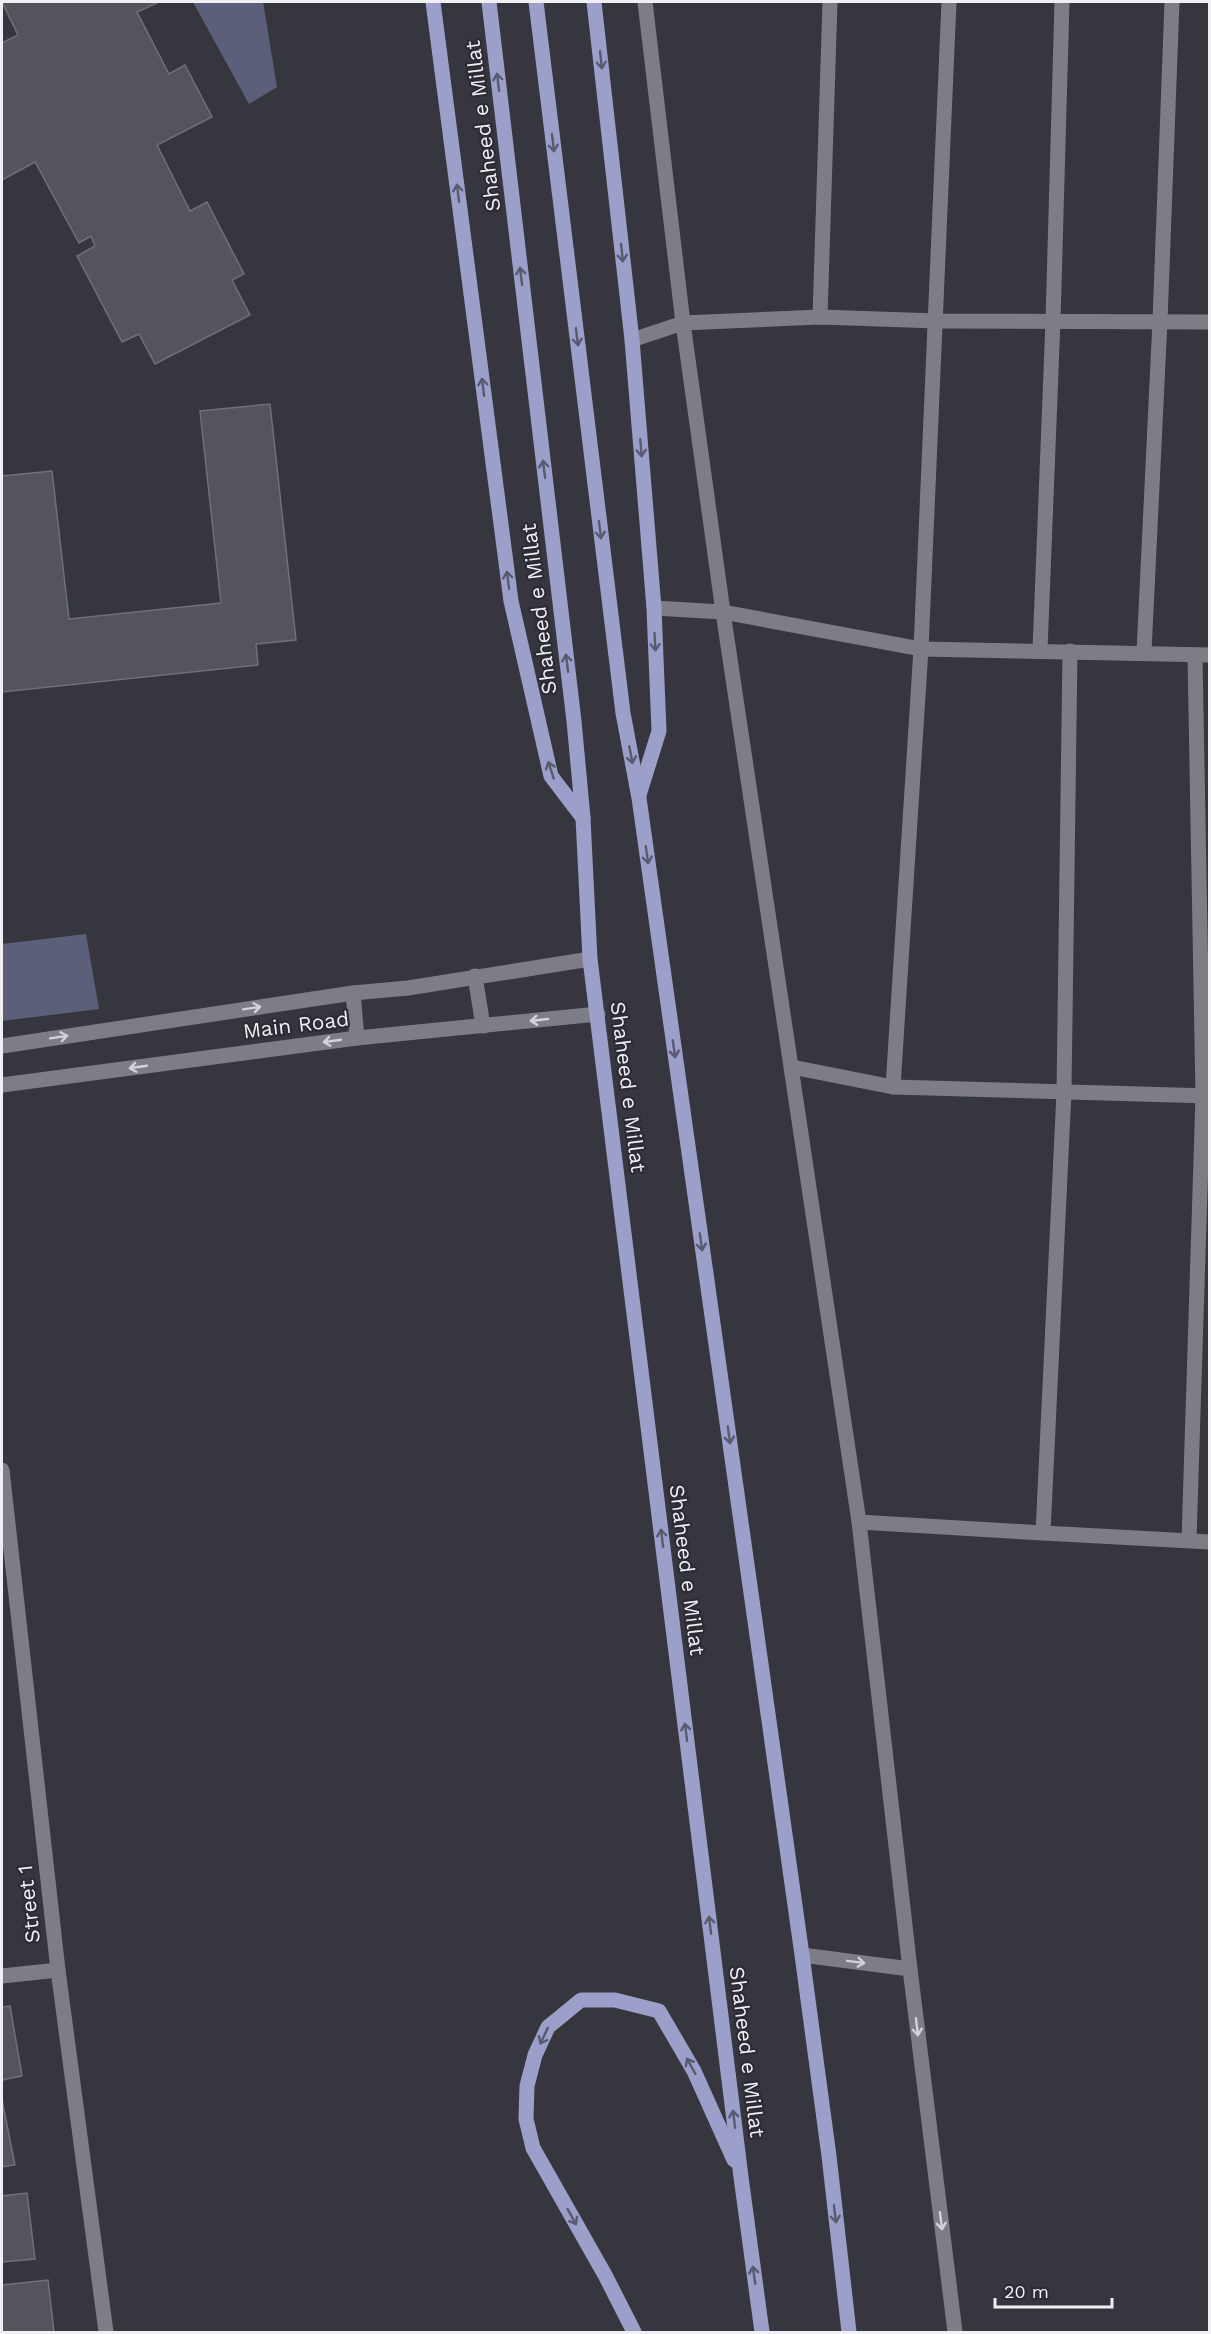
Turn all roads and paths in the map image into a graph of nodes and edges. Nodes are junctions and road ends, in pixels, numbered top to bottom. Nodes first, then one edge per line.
1 (433, 2) edge
2 (489, 2) edge
3 (536, 2) edge
4 (594, 2) edge
5 (645, 2) edge
6 (830, 2) edge
7 (949, 2) edge
8 (1062, 2) edge
9 (1172, 2) edge
10 (820, 317) junction
11 (937, 321) junction
12 (1053, 321) junction
13 (1160, 321) junction
14 (1209, 322) edge
15 (683, 323) junction
16 (632, 340) junction
17 (654, 608) junction
18 (723, 612) junction
19 (921, 649) junction
20 (1040, 650) junction
21 (1070, 651) junction
22 (1144, 652) junction
23 (1202, 655) edge
24 (639, 798) junction
25 (583, 818) junction
26 (591, 959) junction
27 (475, 976) junction
28 (352, 993) junction
29 (598, 1014) junction
30 (483, 1026) junction
31 (357, 1038) junction
32 (2, 1046) edge
33 (792, 1067) junction
34 (2, 1085) edge
35 (893, 1087) junction
36 (1064, 1092) junction
37 (1206, 1096) edge
38 (2, 1470) edge
39 (859, 1522) junction
40 (1043, 1533) junction
41 (1189, 1540) junction
42 (1209, 1542) edge
43 (802, 1955) junction
44 (910, 1969) junction
45 (58, 1970) junction
46 (2, 1976) edge
47 (741, 2177) junction
48 (106, 2332) edge
49 (634, 2332) edge
50 (762, 2332) edge
51 (849, 2332) edge
52 (955, 2332) edge

25 -> 1 main road
25 -> 2 main road, Shaheed e Millat
3 -> 24 main road
4 -> 16 main road
5 - 15 street
6 - 10 street
7 - 11 street
8 - 12 street
9 - 13 street
10 - 11 street
10 - 15 street
11 - 12 street
11 - 19 street
12 - 13 street
12 - 20 street
13 - 14 street
13 - 22 street
15 - 16 street
15 - 18 street
16 -> 17 main road
17 - 18 street
17 -> 24 main road
18 - 19 street
18 - 33 street
19 - 20 street
19 - 35 street
20 - 21 street
21 - 22 street
21 - 36 street
22 - 23 street
23 - 37 street
24 -> 43 main road
25 - 26 main road, Shaheed e Millat
26 - 27 street, Main Road
26 - 29 main road, Shaheed e Millat
27 - 28 street, Main Road
27 - 30 street
28 - 31 street
32 -> 28 street, Main Road
29 -> 30 street, Main Road
47 -> 29 main road, Shaheed e Millat
30 - 31 street, Main Road
31 -> 34 street, Main Road
33 - 35 street
33 - 39 street
35 - 36 street
36 - 37 street
36 - 40 street
37 - 41 street
38 - 45 street, Street 1
39 - 40 street
39 - 44 street
40 - 41 street
41 - 42 street
43 -> 44 street
43 -> 51 main road
44 -> 52 street
45 - 46 street
45 - 48 street, Street 1
47 -> 49 main road
50 -> 47 main road, Shaheed e Millat

